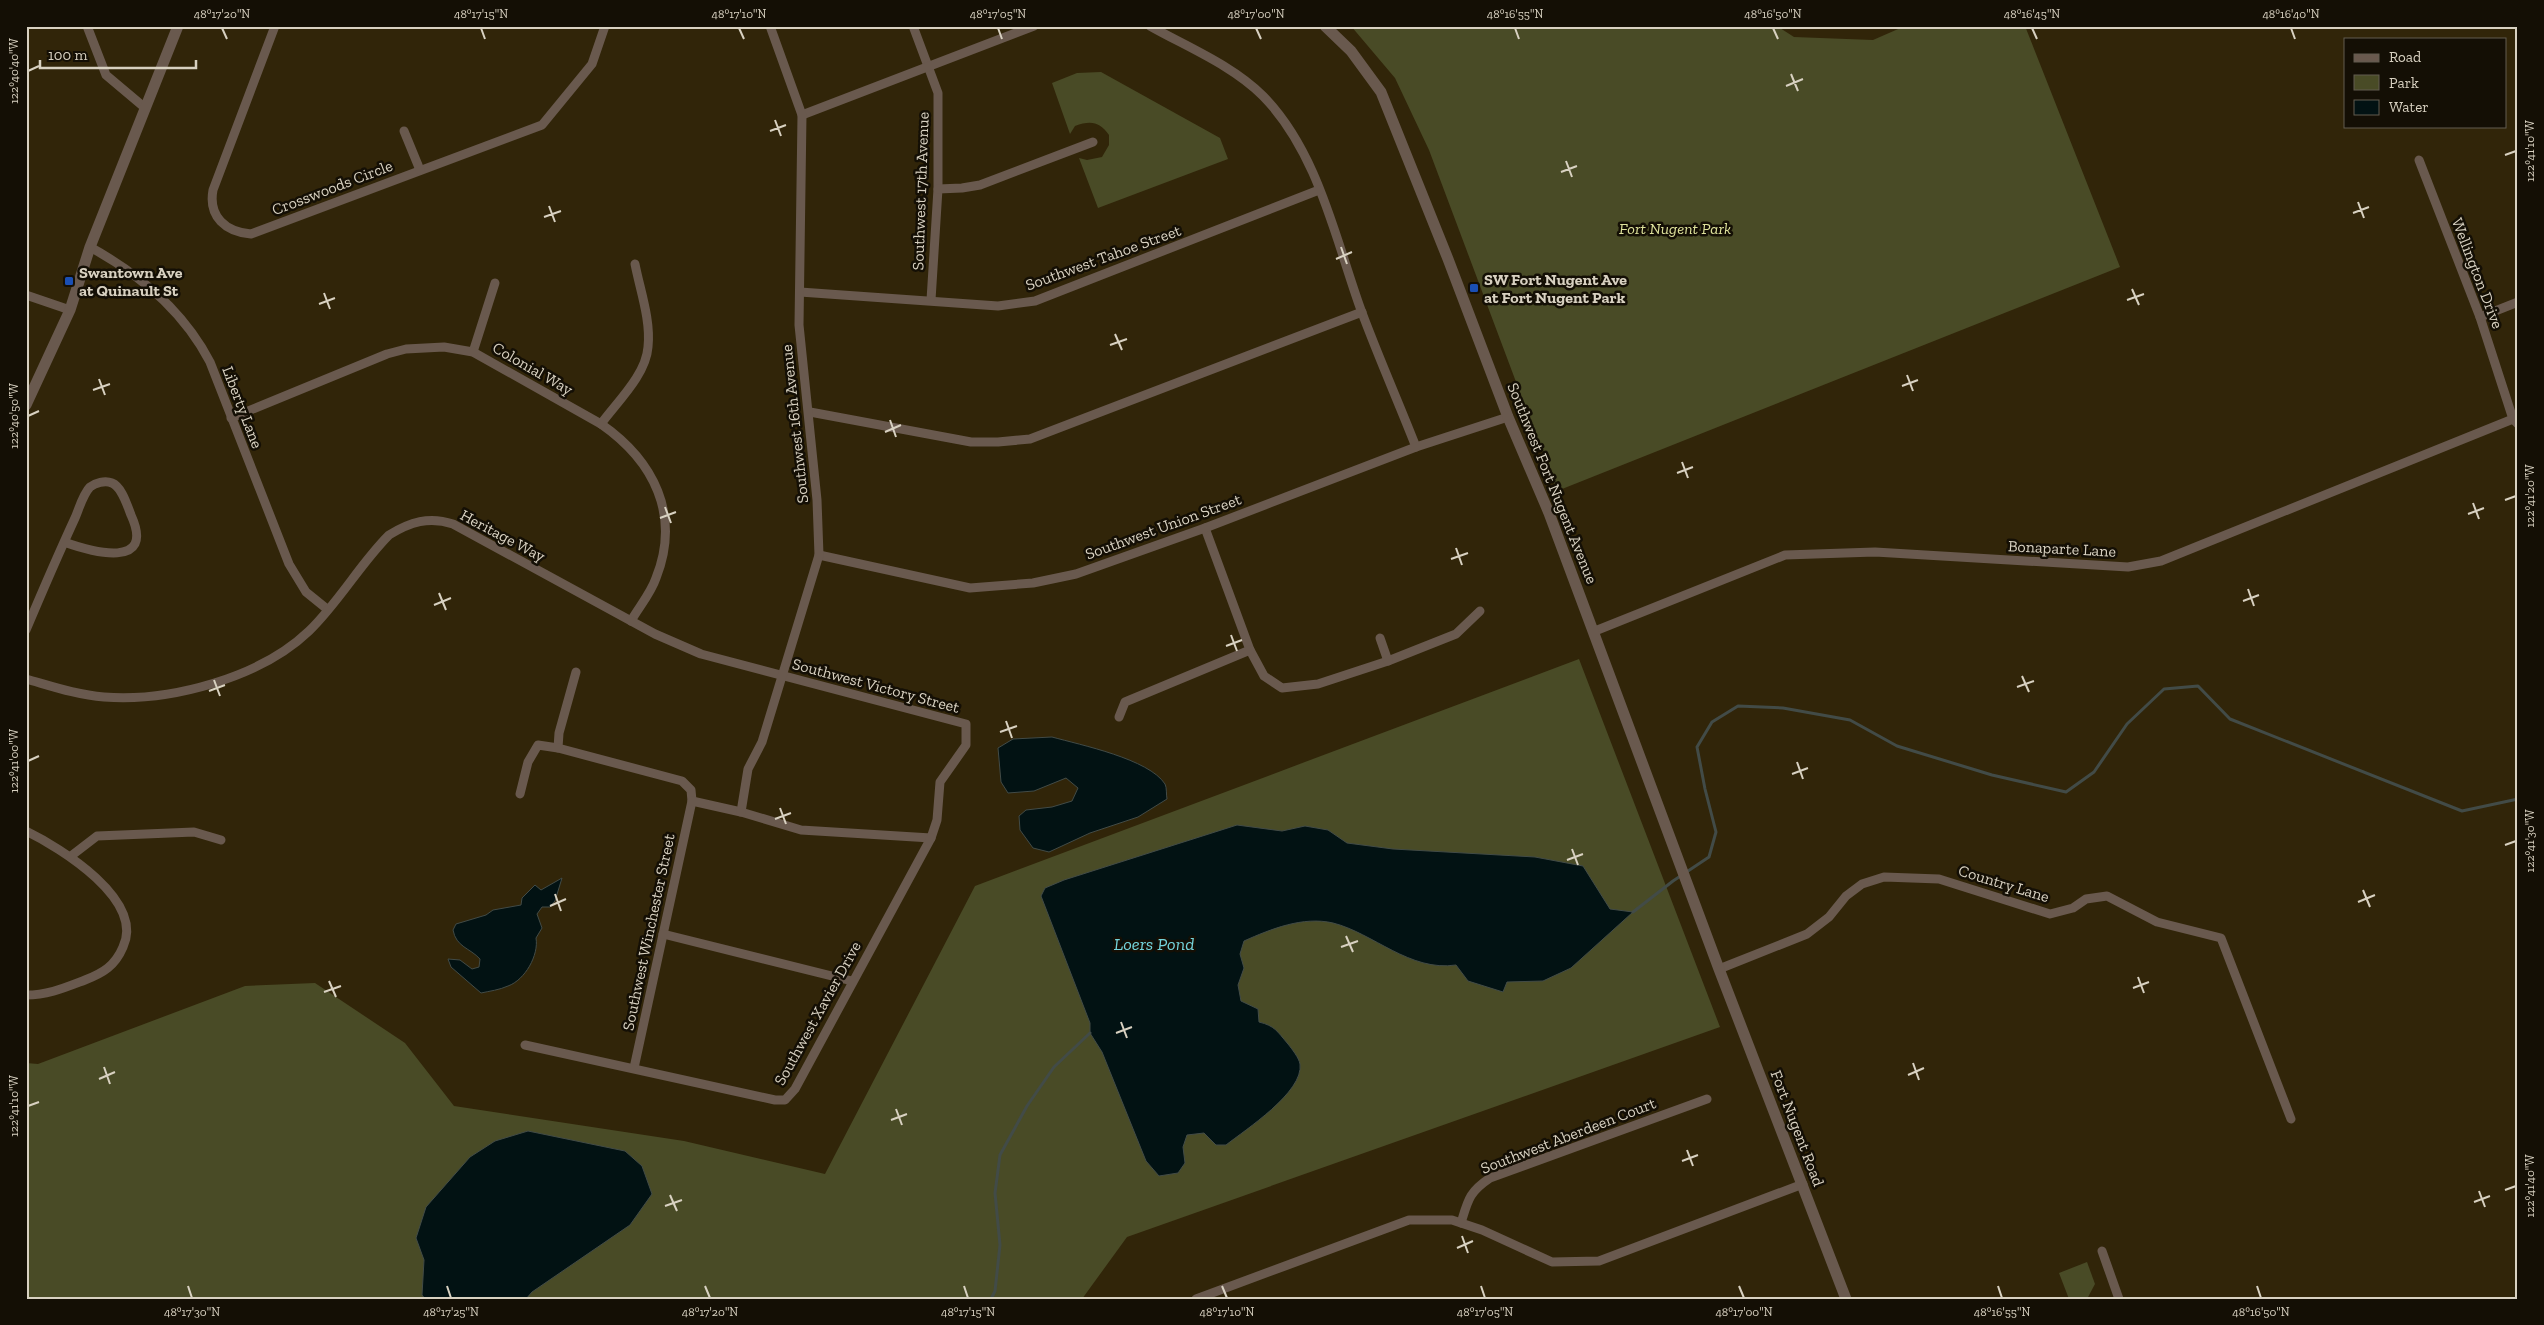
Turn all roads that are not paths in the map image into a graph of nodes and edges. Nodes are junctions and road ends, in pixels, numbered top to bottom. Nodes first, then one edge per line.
1 (87, 26) edge
2 (178, 26) edge
3 (275, 26) edge
4 (605, 26) edge
5 (770, 26) edge
6 (913, 26) edge
7 (1034, 26) edge
8 (1150, 26) edge
9 (1325, 26) edge
10 (929, 68) junction
11 (144, 107) junction
12 (802, 115) junction
13 (404, 131) dead end
14 (1093, 142) dead end
15 (2419, 160) dead end
16 (420, 170) junction
17 (938, 189) junction
18 (1319, 190) junction
19 (90, 247) junction
20 (634, 264) dead end
21 (495, 283) dead end
22 (800, 292) junction
23 (26, 295) edge
24 (931, 300) junction
25 (2518, 302) edge
26 (70, 310) junction
27 (1362, 312) junction
28 (2480, 317) junction
29 (474, 352) junction
30 (26, 405) edge
31 (810, 412) junction
32 (1508, 417) junction
33 (231, 418) junction
34 (2516, 422) edge
35 (601, 424) junction
36 (1416, 447) junction
37 (1204, 528) junction
38 (64, 542) junction
39 (819, 555) junction
40 (327, 609) junction
41 (1480, 611) dead end
42 (631, 621) junction
43 (26, 630) edge
44 (1595, 631) junction
45 (1380, 638) dead end
46 (1250, 650) junction
47 (1388, 661) junction
48 (576, 672) dead end
49 (781, 676) junction
50 (26, 679) edge
51 (1119, 717) dead end
52 (558, 748) junction
53 (520, 794) dead end
54 (692, 801) junction
55 (741, 812) junction
56 (26, 831) edge
57 (931, 838) junction
58 (221, 840) dead end
59 (71, 856) junction
60 (663, 934) junction
61 (1719, 969) junction
62 (852, 981) junction
63 (26, 995) edge
64 (525, 1045) dead end
65 (634, 1068) junction
66 (1707, 1099) dead end
67 (2291, 1119) dead end
68 (1803, 1184) junction
69 (1461, 1223) junction
70 (2102, 1250) dead end
71 (1196, 1299) edge
72 (1846, 1299) edge
73 (2119, 1299) edge

1 - 11 street
2 - 11 street
3 - 16 street, Crosswoods Circle
4 - 16 street, Crosswoods Circle
5 - 12 street, Southwest 16th Avenue
6 - 10 street, Southwest 17th Avenue
7 - 10 street
8 - 18 street
9 - 32 street, Southwest Fort Nugent Avenue
10 - 12 street
10 - 17 street, Southwest 17th Avenue
11 - 19 street
12 - 22 street, Southwest 16th Avenue
13 - 16 street
14 - 17 street
15 - 28 street, Wellington Drive
17 - 24 street, Southwest 17th Avenue
18 - 24 street, Southwest Tahoe Street
18 - 27 street
19 - 26 street
19 - 33 street, Liberty Lane
20 - 35 street
21 - 29 street
22 - 24 street, Southwest Tahoe Street
22 - 31 street, Southwest 16th Avenue
23 - 26 street
25 - 28 street
26 - 30 street
27 - 31 street
27 - 36 street
28 - 34 street, Wellington Drive
29 - 33 street, Colonial Way
29 - 35 street, Colonial Way
31 - 39 street, Southwest 16th Avenue
32 - 36 street, Southwest Union Street
32 - 44 street, Southwest Fort Nugent Avenue
33 - 40 street, Liberty Lane
34 - 44 street, Bonaparte Lane
35 - 42 street, Colonial Way
36 - 37 street, Southwest Union Street
37 - 39 street, Southwest Union Street
37 - 46 street
38 - 38 street
38 - 43 street
39 - 49 street, Southwest 16th Avenue
40 - 42 street, Heritage Way
40 - 50 street, Heritage Way
41 - 47 street
42 - 49 street, Southwest Victory Street
44 - 61 street, Southwest Fort Nugent Avenue
45 - 47 street
46 - 47 street
46 - 51 street
48 - 52 street
49 - 55 street, Southwest 16th Avenue
49 - 57 street, Southwest Victory Street
52 - 53 street
52 - 54 street
54 - 55 street
54 - 60 street, Southwest Winchester Street
55 - 57 street
56 - 59 street
57 - 62 street, Southwest Xavier Drive
58 - 59 street
59 - 63 street
60 - 62 street
60 - 65 street, Southwest Winchester Street
61 - 67 street, Country Lane
61 - 68 street, Fort Nugent Road
62 - 65 street, Southwest Xavier Drive
64 - 65 street, Southwest Xavier Drive
66 - 69 street, Southwest Aberdeen Court
68 - 69 street
68 - 72 street, Fort Nugent Road
69 - 71 street
70 - 73 street

